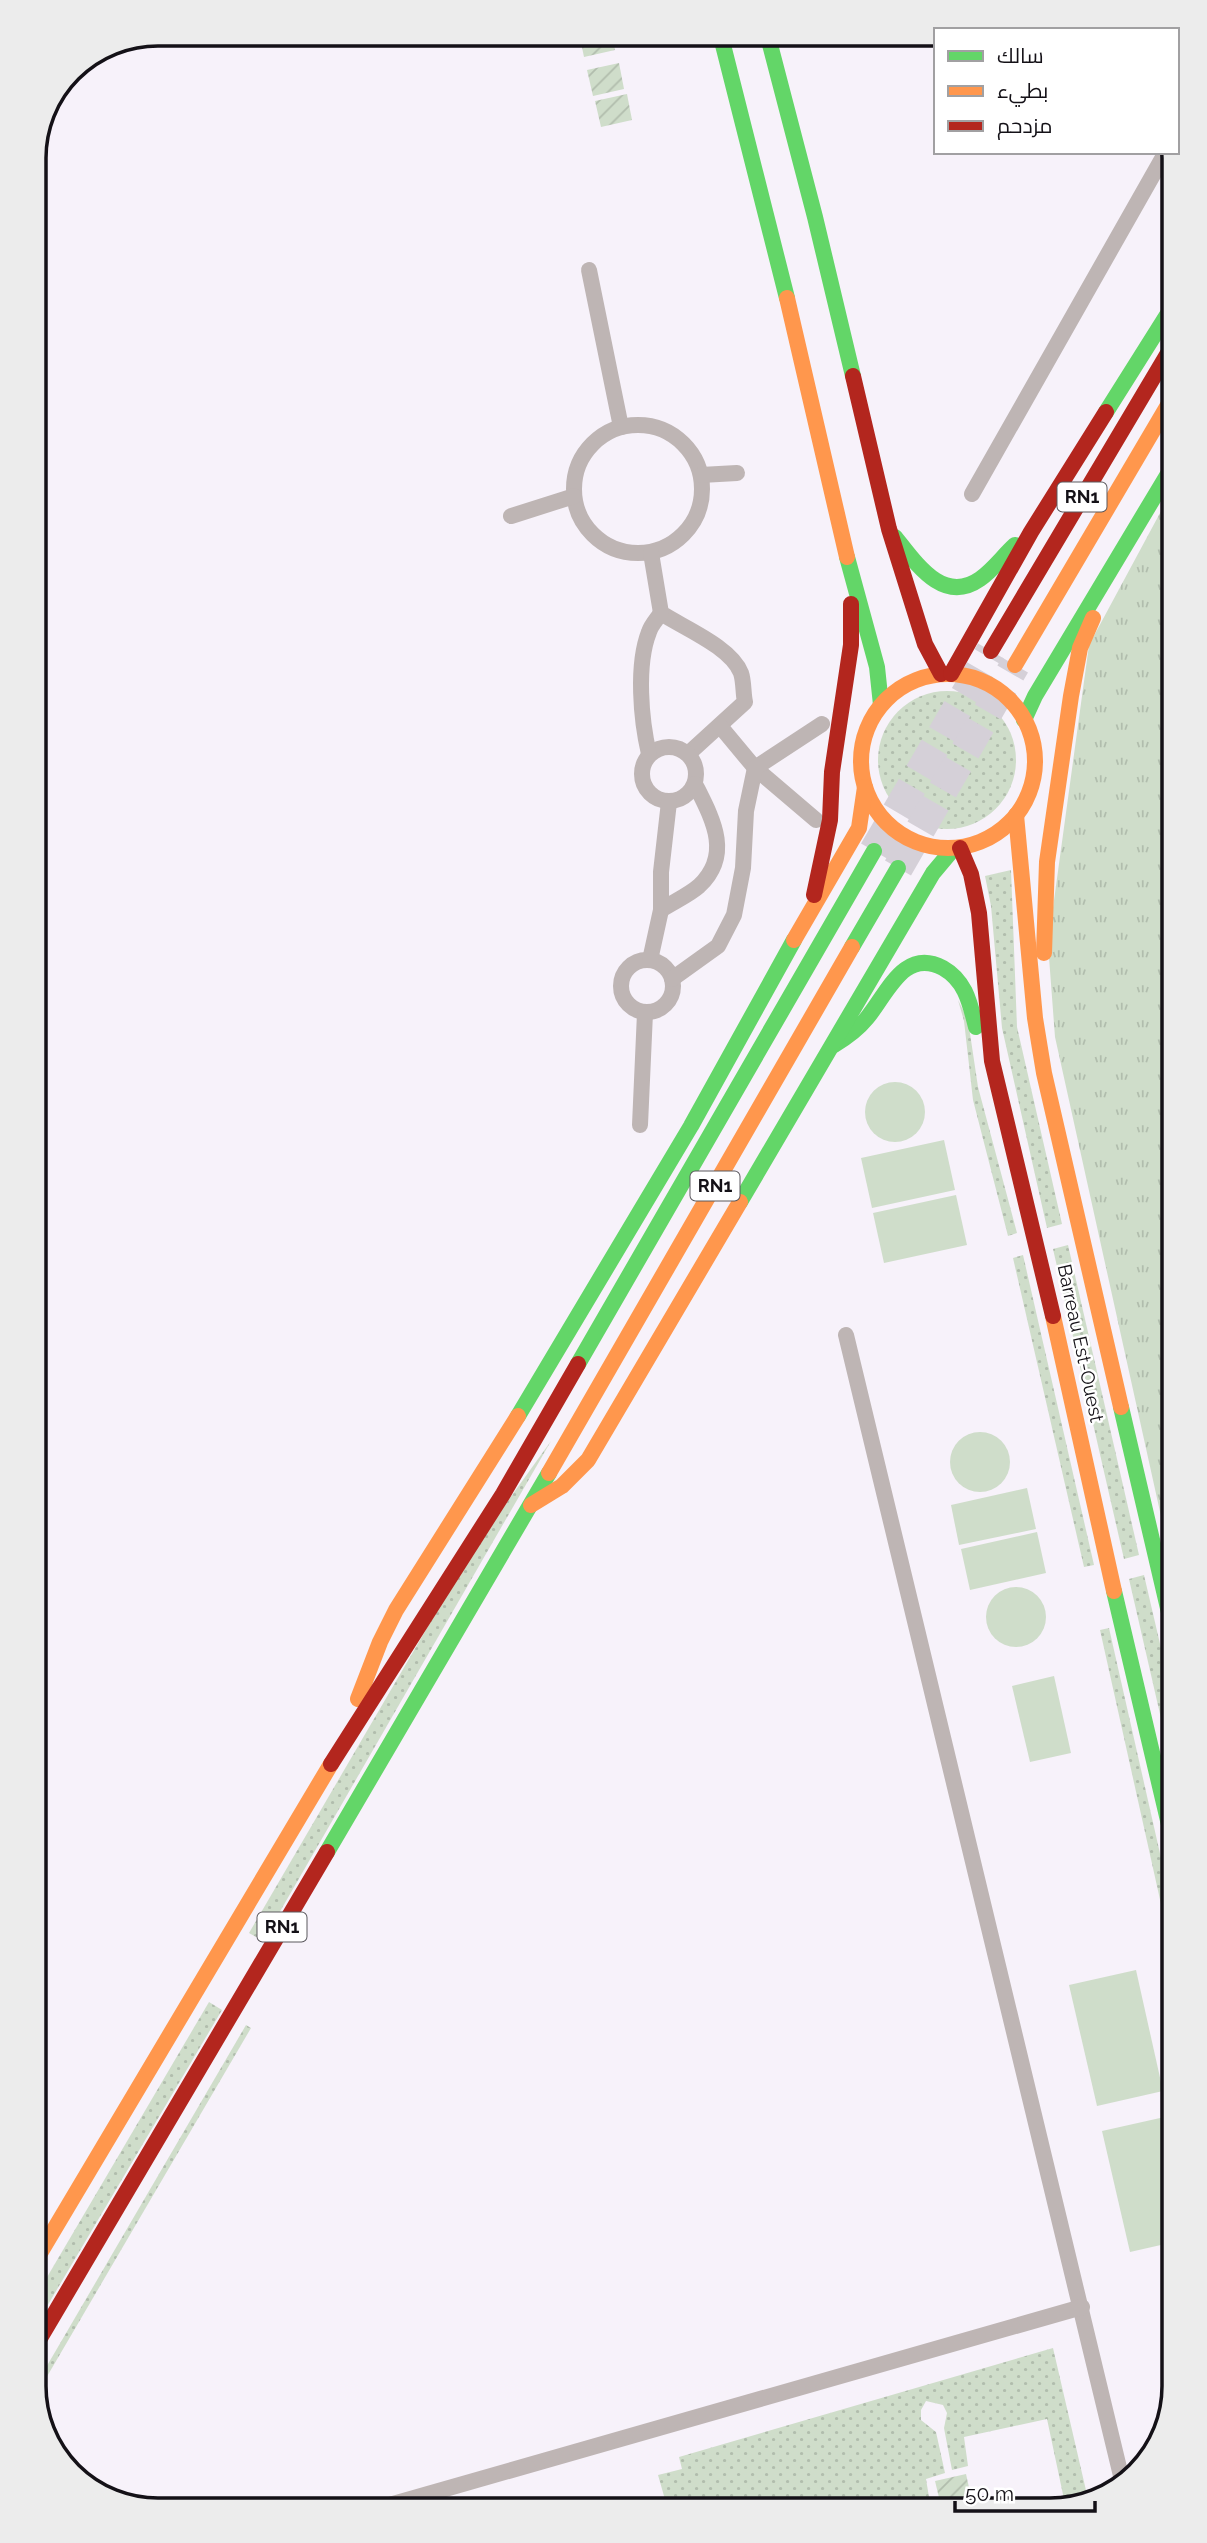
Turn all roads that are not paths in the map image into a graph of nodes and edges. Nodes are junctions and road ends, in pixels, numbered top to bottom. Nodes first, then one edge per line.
1 (723, 46) edge
2 (770, 46) edge
3 (1162, 159) edge
4 (589, 270) dead end
5 (1162, 323) edge
6 (1162, 363) edge
7 (1162, 415) edge
8 (621, 428) junction
9 (737, 473) dead end
10 (701, 475) junction
11 (1162, 485) edge
12 (972, 494) dead end
13 (574, 496) junction
14 (511, 516) dead end
15 (889, 529) junction
16 (1031, 532) junction
17 (845, 548) junction
18 (651, 552) junction
19 (1115, 565) junction
20 (661, 613) junction
21 (991, 651) tunnel mouth
22 (1015, 665) tunnel mouth
23 (946, 674) junction
24 (881, 705) junction
25 (1024, 720) junction
26 (822, 724) dead end
27 (720, 726) junction
28 (649, 754) junction
29 (688, 754) junction
30 (755, 768) junction
31 (695, 784) junction
32 (865, 787) junction
33 (669, 802) junction
34 (1016, 815) junction
35 (816, 820) dead end
36 (957, 848) junction
37 (874, 850) tunnel mouth
38 (898, 868) tunnel mouth
39 (812, 907) junction
40 (661, 909) junction
41 (650, 960) junction
42 (672, 979) junction
43 (1034, 995) junction
44 (645, 1013) junction
45 (833, 1046) junction
46 (992, 1061) junction
47 (640, 1125) dead end
48 (846, 1335) dead end
49 (531, 1505) junction
50 (1162, 1582) edge
51 (337, 1755) junction
52 (1162, 1795) edge
53 (46, 2243) edge
54 (1082, 2307) junction
55 (46, 2328) edge
56 (1120, 2472) edge
57 (416, 2497) edge

1 - 17 main road
2 - 15 main road
3 - 12 street
4 - 8 street
5 - 16 main road
6 - 21 main road, RN1
7 - 22 main road, RN1
8 - 10 street
8 - 13 street
9 - 10 street
10 - 18 street
11 - 19 main road
13 - 14 street
13 - 18 street
15 - 16 main road
15 - 23 main road
16 - 23 main road
17 - 24 main road
17 - 39 main road
18 - 20 street
19 - 25 main road
19 - 43 main road
20 - 27 street
20 - 28 street
23 - 24 main road
23 - 25 main road
24 - 32 main road
25 - 34 main road
26 - 30 street
27 - 29 street
27 - 30 street
28 - 29 street
28 - 33 street
29 - 31 street
30 - 35 street
30 - 42 street
31 - 33 street
31 - 40 street
32 - 36 main road
32 - 39 main road
33 - 40 street
34 - 36 main road
34 - 43 main road, Barreau Est-Ouest
36 - 45 main road
36 - 46 main road, Barreau Est-Ouest
37 - 51 main road, RN1
38 - 49 main road, RN1
39 - 51 main road
40 - 41 street
41 - 42 street
41 - 44 street
42 - 44 street
43 - 50 main road, Barreau Est-Ouest
44 - 47 street
45 - 46 main road
45 - 49 main road
46 - 52 main road, Barreau Est-Ouest
48 - 54 street
49 - 55 main road, RN1
51 - 53 main road, RN1
54 - 56 street
54 - 57 street

